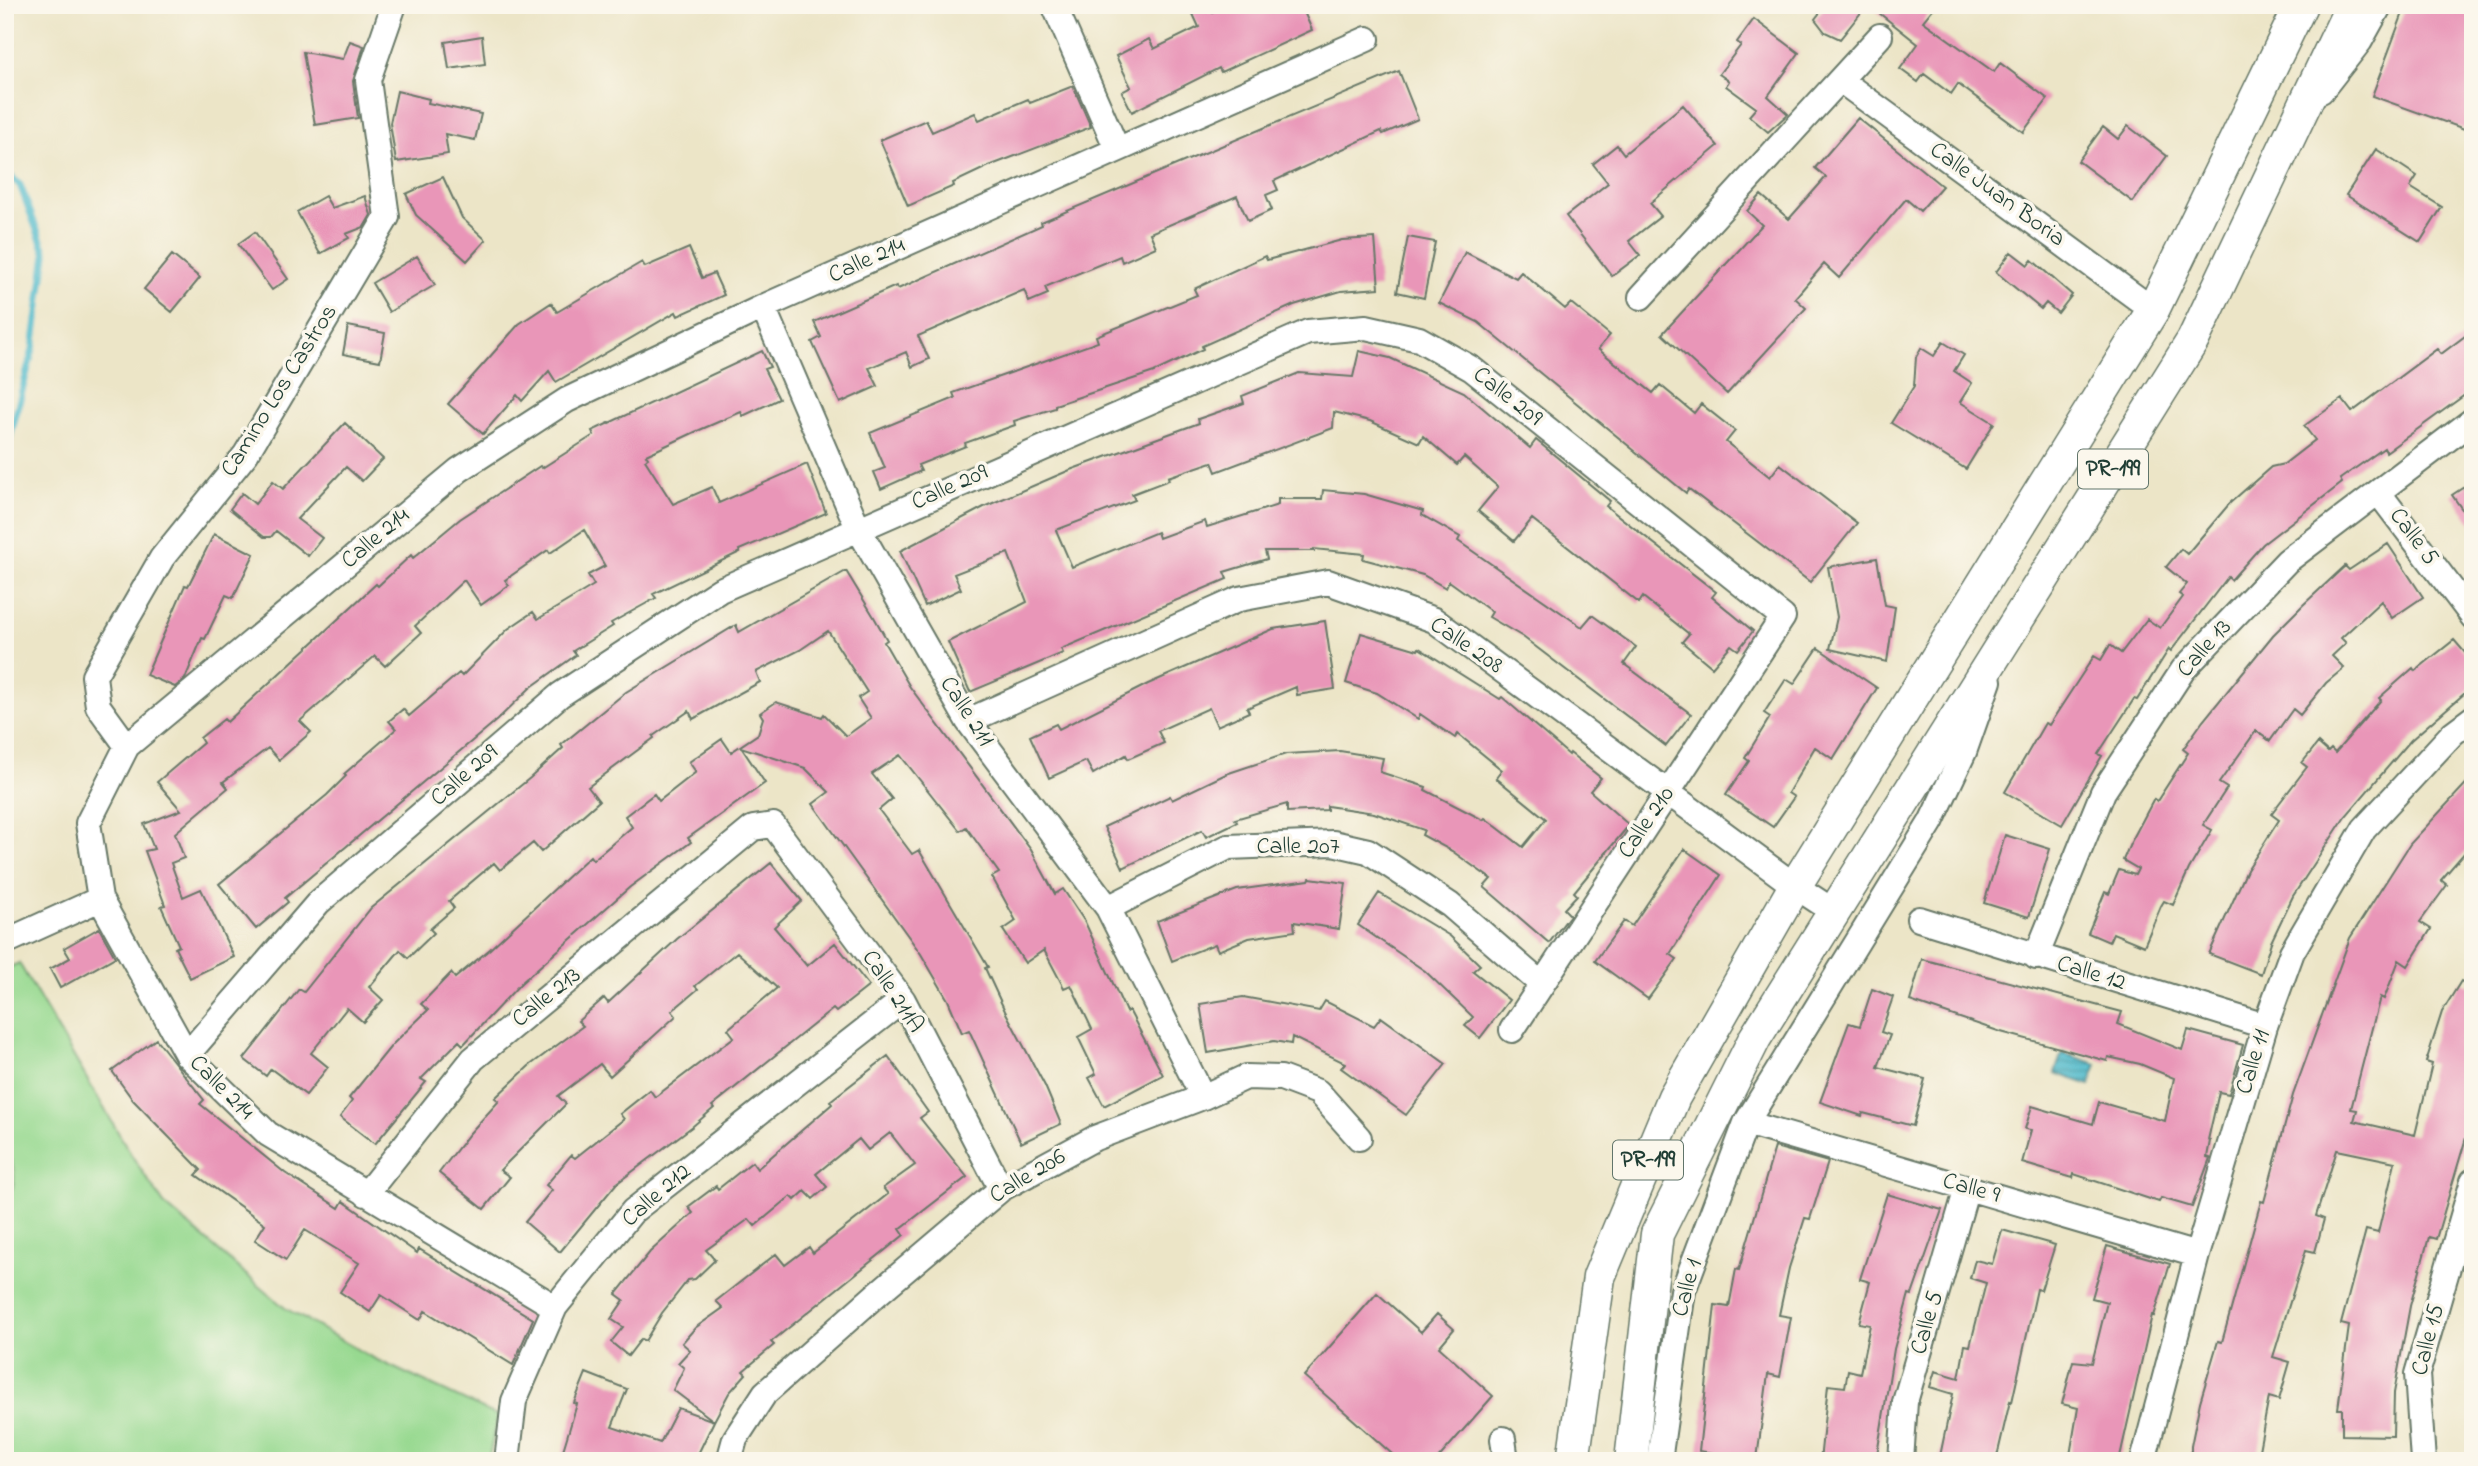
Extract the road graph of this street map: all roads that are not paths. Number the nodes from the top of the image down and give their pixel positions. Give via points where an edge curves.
1 (394, 5) edge
2 (1054, 5) edge
3 (2301, 5) edge
4 (2352, 5) edge
5 (2380, 5) edge
6 (1880, 36) dead end
7 (1367, 39) dead end
8 (1840, 80) junction
9 (2301, 116) junction
10 (1117, 149) junction
11 (1641, 297) dead end
12 (763, 307) junction
13 (2153, 310) junction
14 (2473, 421) edge
15 (2378, 492) junction
16 (858, 528) junction
17 (1783, 617) joint
18 (2473, 617) edge
19 (1999, 653) junction
20 (2473, 718) edge
21 (968, 721) junction
22 (127, 746) junction
23 (1667, 792) junction
24 (753, 828) joint
25 (1795, 886) junction
26 (100, 900) junction
27 (1108, 908) junction
28 (1836, 912) junction
29 (1919, 919) dead end
30 (5, 942) edge
31 (2036, 957) junction
32 (1540, 983) junction
33 (903, 1000) junction
34 (2265, 1026) junction
35 (1513, 1030) dead end
36 (187, 1055) junction
37 (1203, 1097) junction
38 (1746, 1123) junction
39 (1359, 1138) dead end
40 (2473, 1181) edge
41 (1967, 1188) junction
42 (1001, 1189) junction
43 (366, 1194) junction
44 (2197, 1255) junction
45 (555, 1307) junction
46 (507, 1461) edge
47 (729, 1461) edge
48 (1573, 1461) edge
49 (1631, 1461) edge
50 (1659, 1461) edge
51 (1901, 1461) edge
52 (2143, 1461) edge
53 (2423, 1461) edge

1 - 22 street, Camino Los Castros via 368,80 387,217 246,454 162,558 94,676 98,706
2 - 10 street
3 - 13 main road, PR-199
4 - 9 main road, PR-199
5 - 9 street via 2360,41
6 - 8 street
7 - 10 street, Calle 214
8 - 11 street
8 - 13 street, Calle Juan Boria
9 - 19 main road, PR-199 via 2193,340
10 - 12 street, Calle 214
12 - 16 street, Calle 211
12 - 22 street, Calle 214 via 567,400 459,470
13 - 25 main road, PR-199
14 - 15 street, Calle 13
15 - 18 street, Calle 5
15 - 31 street, Calle 13 via 2287,561 2183,670 2103,792
16 - 17 street, Calle 209 via 1308,332 1366,327 1419,339 1472,369
16 - 21 street, Calle 211
16 - 36 street, Calle 209 via 720,590 560,695 318,903
17 - 23 street, Calle 210
19 - 28 main road, PR-199
19 - 38 street, Calle 1 via 1964,752 1931,822
20 - 34 street, Calle 11 via 2453,733 2364,830 2292,952
21 - 23 street, Calle 208 via 1239,599 1328,582 1434,620
21 - 27 street, Calle 211
22 - 26 street, Calle 214 via 88,822
23 - 25 street, Calle 208
23 - 32 street, Calle 210
24 - 33 street, Calle 211A via 773,825
24 - 43 street, Calle 213 via 473,1059
25 - 28 street, Calle 208
25 - 48 main road, PR-199 via 1674,1097 1599,1278
26 - 30 street
26 - 36 street, Calle 214
27 - 32 street, Calle 207 via 1228,847 1333,843 1368,852 1451,905
27 - 37 street, Calle 211
28 - 49 main road, PR-199 via 1755,1038 1657,1234
29 - 31 street, Calle 12
31 - 34 street, Calle 12
32 - 35 street, Calle 210
33 - 42 street, Calle 211A
33 - 45 street, Calle 212 via 633,1211
34 - 44 street, Calle 11
36 - 43 street, Calle 214 via 268,1134
37 - 39 street, Calle 206 via 1246,1077 1281,1078 1318,1092
37 - 42 street, Calle 206 via 1095,1138
38 - 41 street, Calle 9
38 - 50 street, Calle 1 via 1683,1291
40 - 53 street, Calle 15 via 2417,1374
41 - 44 street, Calle 9
41 - 51 street, Calle 5 via 1906,1402
42 - 47 street, Calle 206 via 765,1393 735,1439
43 - 45 street, Calle 214
44 - 52 street, Calle 11
45 - 46 street, Calle 212 via 514,1401

